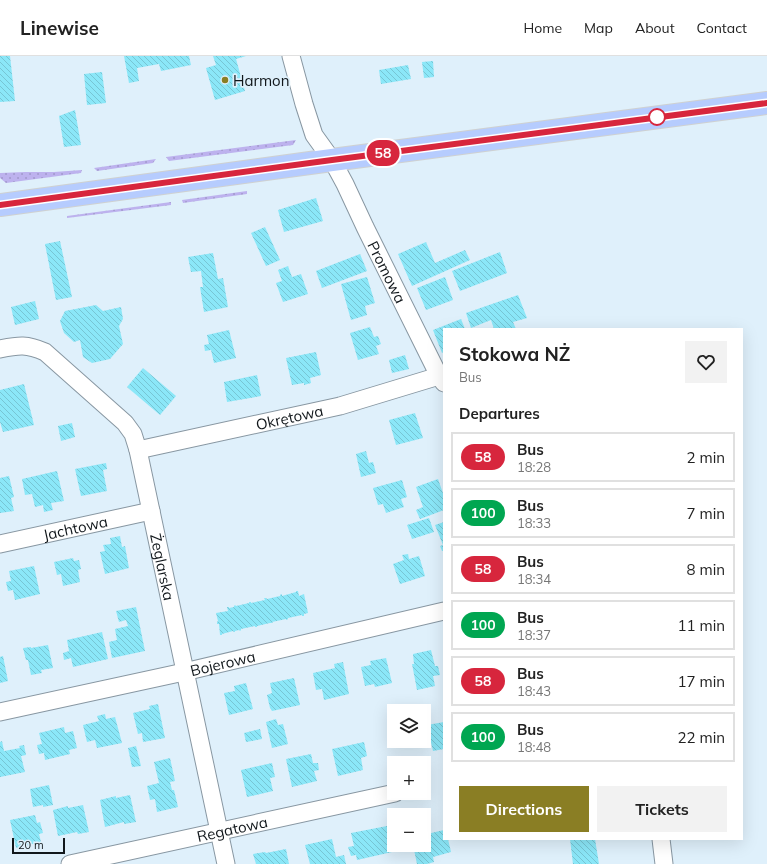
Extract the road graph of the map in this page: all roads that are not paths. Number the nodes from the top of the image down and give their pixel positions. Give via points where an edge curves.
1 (291, 56) edge
2 (767, 103) edge
3 (332, 160) junction
4 (0, 205) edge
5 (0, 349) edge
6 (442, 380) edge
7 (138, 450) junction
8 (151, 511) junction
9 (0, 544) edge
10 (443, 611) edge
11 (184, 672) junction
12 (0, 712) edge
13 (387, 795) edge
14 (218, 832) junction
15 (661, 840) edge
16 (70, 864) edge
17 (226, 864) edge
18 (664, 864) edge

1 - 3 street, Promowa via 314,135
2 - 3 main road
3 - 4 main road
3 - 6 street, Promowa
5 - 7 street, Żeglarska via 24,345 45,352 125,423 133,434
6 - 7 street, Okrętowa via 340,406
7 - 8 street, Żeglarska
8 - 9 street, Jachtowa
8 - 11 street, Żeglarska
10 - 11 street, Bojerowa
11 - 12 street, Bojerowa
11 - 14 street, Żeglarska
13 - 14 street, Regatowa
14 - 16 street, Regatowa
14 - 17 street, Żeglarska
15 - 18 street

